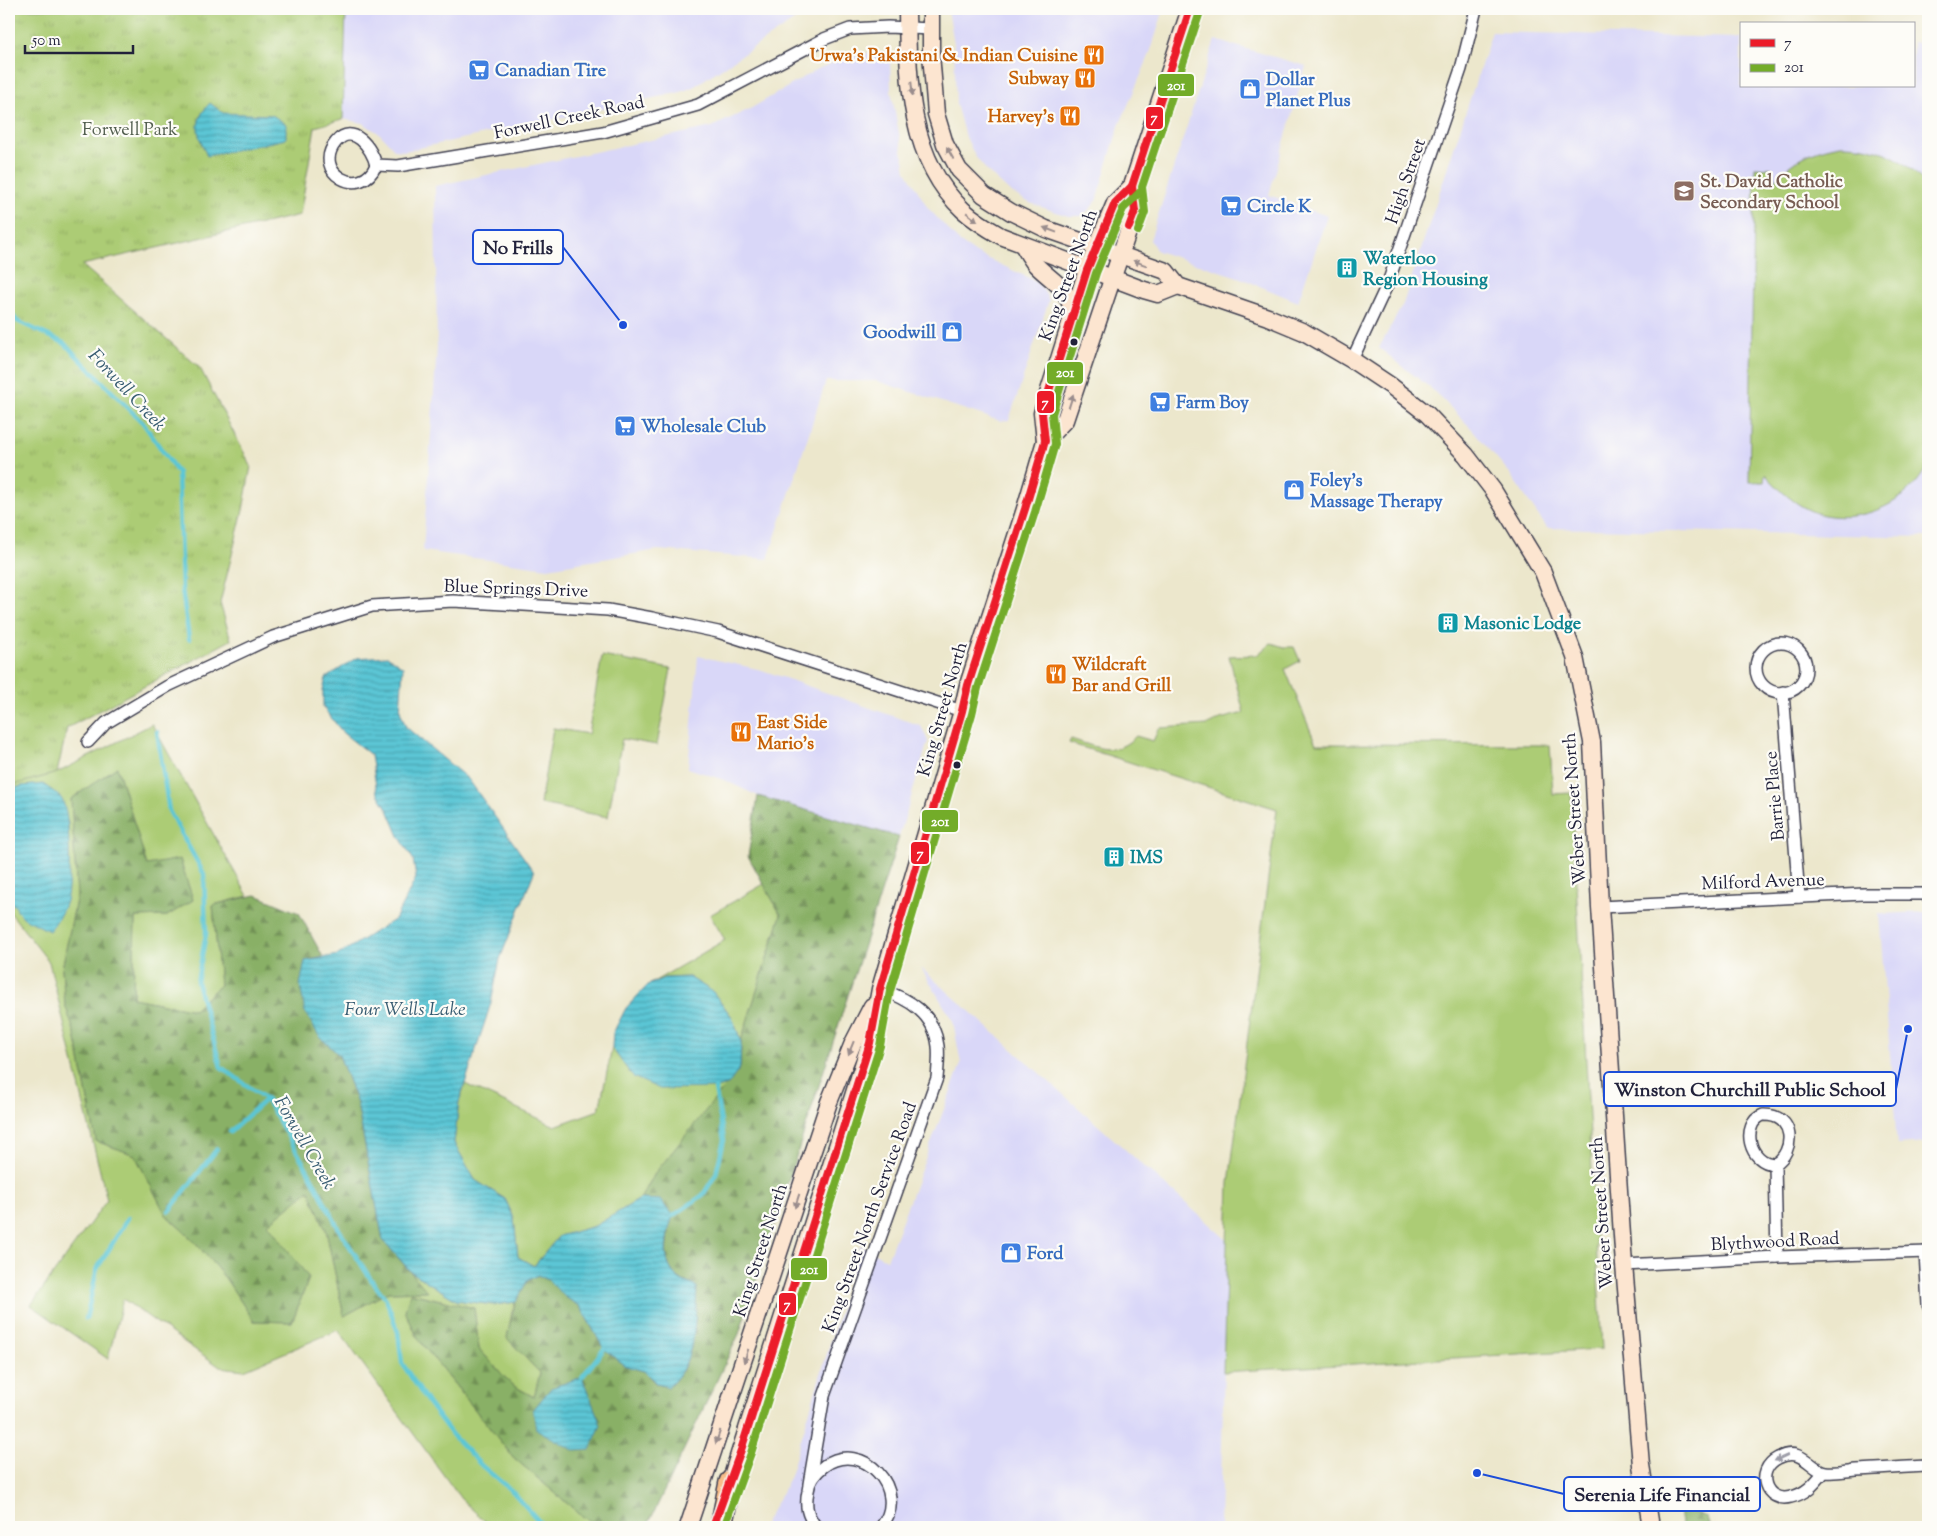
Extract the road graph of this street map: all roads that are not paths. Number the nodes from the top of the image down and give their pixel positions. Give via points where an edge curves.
1 (908, 9) edge
2 (931, 9) edge
3 (1190, 9) edge
4 (1476, 9) edge
5 (908, 28) junction
6 (931, 29) junction
7 (376, 165) junction
8 (1132, 186) junction
9 (1022, 244) junction
10 (1096, 247) junction
11 (1119, 255) junction
12 (1087, 270) junction
13 (1111, 278) junction
14 (1178, 286) junction
15 (1073, 315) junction
16 (1352, 360) junction
17 (1045, 441) junction
18 (1783, 692) junction
19 (962, 711) junction
20 (88, 742) dead end
21 (1928, 894) edge
22 (1799, 897) junction
23 (1600, 907) junction
24 (880, 989) junction
25 (1775, 1164) junction
26 (1927, 1252) edge
27 (1777, 1257) junction
28 (1624, 1265) junction
29 (1928, 1305) edge
30 (1928, 1466) edge
31 (1824, 1472) junction
32 (730, 1482) junction
33 (809, 1484) junction
34 (688, 1527) edge
35 (713, 1527) edge
36 (722, 1527) edge
37 (816, 1527) edge
38 (881, 1527) edge
39 (1652, 1527) edge

1 - 5 main road
2 - 6 main road, Weber Street North
3 - 8 main road, King Street North
4 - 16 street, High Street via 1462,69 1388,283
5 - 6 street, Forwell Creek Road
5 - 7 street, Forwell Creek Road via 850,29 824,39 698,105 603,132 398,166
5 -> 9 main road via 917,131 934,173 963,210 1001,236
10 -> 6 main road, Weber Street North via 1011,212 984,194 959,170 945,144 936,114
7 - 7 street via 366,177 346,182 331,168 332,147 344,136 364,140
8 - 10 main road, King Street North via 1115,203
8 - 11 main road, King Street North via 1135,211
9 - 12 main road
9 - 15 main road via 1038,267 1066,293
10 - 11 main road, Weber Street North
10 - 12 main road, King Street North
11 - 13 main road, King Street North
14 -> 11 main road, Weber Street North via 1166,271
12 - 13 main road
12 - 15 main road, King Street North
13 - 14 main road via 1158,294
17 -> 13 main road, King Street North via 1065,420
14 - 16 main road, Weber Street North via 1304,332
15 - 17 main road, King Street North via 1042,413
16 - 23 main road, Weber Street North via 1426,414 1466,454 1514,521 1543,572 1575,658 1592,742
17 - 19 main road, King Street North
18 - 18 street via 1803,681 1806,664 1794,646 1778,643 1761,653 1756,671 1768,689
18 - 22 street, Barrie Place
19 - 20 street, Blue Springs Drive via 718,632 608,610 453,601 372,606 273,637 168,686 106,723
19 - 24 main road, King Street North
21 - 22 street, Milford Avenue
22 - 23 street, Milford Avenue
23 - 28 main road, Weber Street North
24 - 32 main road, King Street North via 870,1043
24 - 33 street, King Street North Service Road via 914,1004 930,1023 938,1046 937,1078 824,1396
24 -> 34 main road, King Street North via 852,1043 830,1102
25 - 25 street via 1785,1153 1789,1130 1781,1118 1763,1115 1754,1123 1751,1145 1755,1156 1762,1162
25 - 27 street
26 - 27 street, Blythwood Road
26 - 29 street
27 - 28 street, Blythwood Road
28 - 39 main road, Weber Street North via 1641,1466
30 - 31 street
31 -> 31 street via 1803,1457 1790,1455 1777,1458 1767,1468 1764,1478 1770,1493 1786,1499 1808,1490
32 - 35 main road, King Street North
32 - 36 highway
33 - 37 street, King Street North Service Road via 806,1504 809,1519
33 - 38 street via 817,1472 840,1459 855,1459 869,1464 888,1486 889,1512

